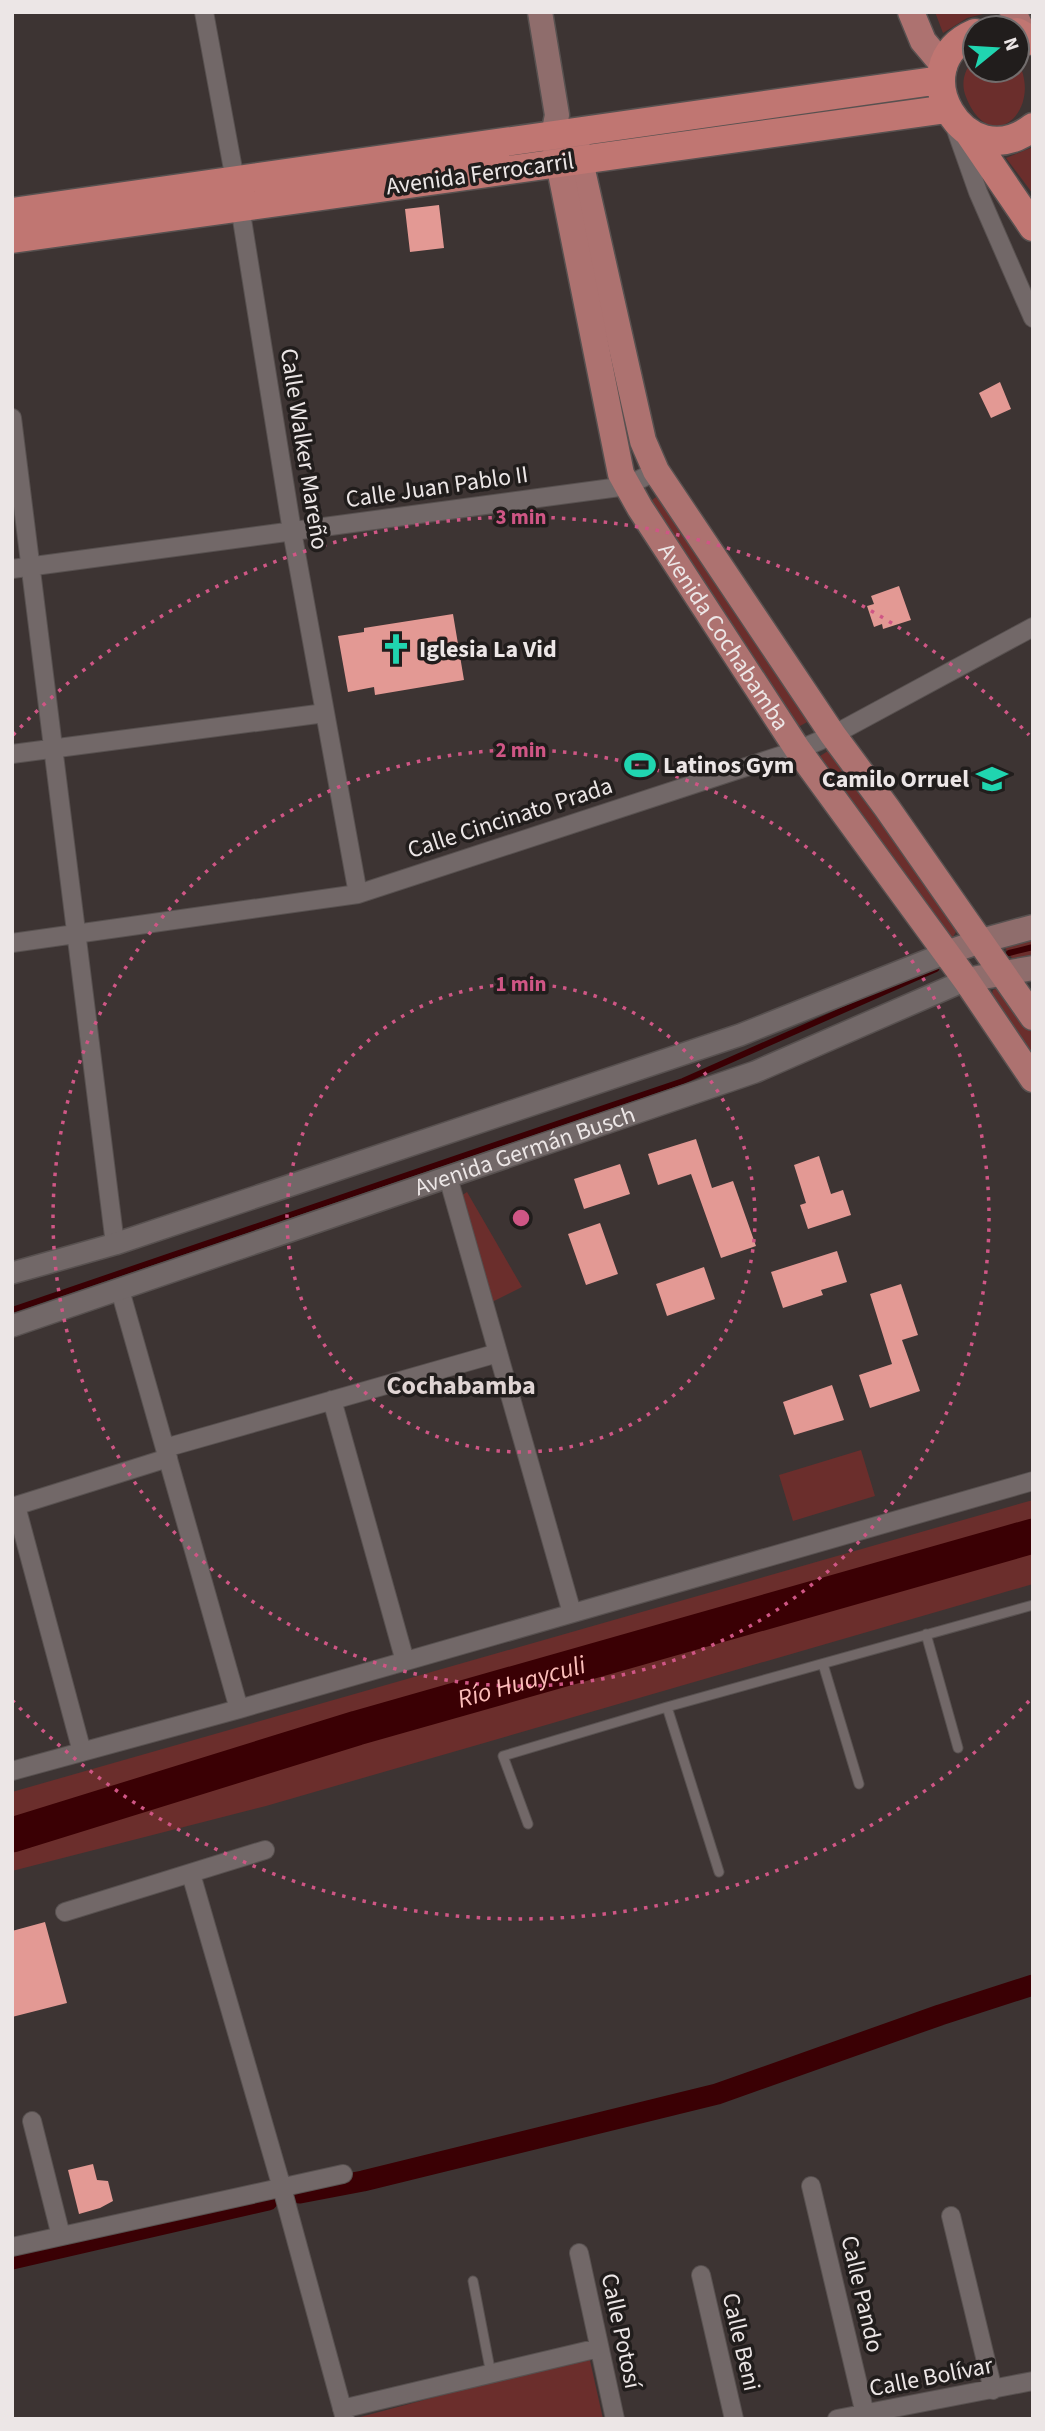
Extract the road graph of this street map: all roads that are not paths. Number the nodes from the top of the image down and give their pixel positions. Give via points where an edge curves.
1 (204, 12) edge
2 (540, 12) edge
3 (911, 12) edge
4 (961, 43) edge
5 (942, 73) junction
6 (956, 120) junction
7 (1033, 127) edge
8 (561, 128) junction
9 (569, 162) junction
10 (237, 194) junction
11 (12, 212) edge
12 (1033, 227) edge
13 (12, 239) edge
14 (1033, 318) edge
15 (12, 418) edge
16 (656, 471) junction
17 (627, 486) junction
18 (292, 531) junction
19 (31, 567) junction
20 (12, 569) edge
21 (1033, 627) edge
22 (325, 713) junction
23 (833, 735) junction
24 (54, 748) junction
25 (798, 750) junction
26 (12, 754) edge
27 (358, 894) junction
28 (1033, 927) edge
29 (78, 934) junction
30 (981, 941) junction
31 (12, 943) edge
32 (946, 953) junction
33 (1033, 968) edge
34 (1004, 974) junction
35 (966, 980) junction
36 (1033, 1017) edge
37 (1033, 1079) edge
38 (448, 1177) junction
39 (115, 1244) junction
40 (12, 1273) edge
41 (120, 1290) junction
42 (12, 1326) edge
43 (498, 1353) junction
44 (332, 1400) junction
45 (166, 1453) junction
46 (1033, 1481) edge
47 (14, 1507) edge
48 (1033, 1605) edge
49 (572, 1613) junction
50 (926, 1634) junction
51 (405, 1661) junction
52 (823, 1664) junction
53 (667, 1707) junction
54 (239, 1709) junction
55 (958, 1748) dead end
56 (82, 1752) junction
57 (12, 1771) edge
58 (859, 1784) dead end
59 (528, 1824) dead end
60 (265, 1850) dead end
61 (719, 1872) dead end
62 (191, 1874) junction
63 (65, 1912) dead end
64 (32, 2120) dead end
65 (343, 2174) dead end
66 (811, 2186) dead end
67 (282, 2188) junction
68 (951, 2216) dead end
69 (61, 2236) junction
70 (12, 2247) edge
71 (579, 2253) dead end
72 (701, 2275) dead end
73 (472, 2281) dead end
74 (600, 2348) junction
75 (491, 2374) junction
76 (1033, 2381) edge
77 (993, 2390) junction
78 (343, 2414) edge
79 (865, 2414) junction
80 (615, 2419) edge
81 (734, 2419) edge
82 (837, 2419) edge

1 - 10 street, Calle Walker Mareño
2 - 8 main road
3 - 5 main road
4 - 5 highway
5 - 6 highway via 942,94
5 - 8 highway, Avenida Ferrocarril
6 - 7 highway, Avenida Ferrocarril via 986,139 1003,140
6 - 9 highway, Avenida Ferrocarril
6 - 12 highway
6 - 14 street via 978,192
8 - 9 main road, Avenida Cochabamba
8 - 10 highway, Avenida Ferrocarril
9 - 10 highway, Avenida Ferrocarril
9 - 16 main road, Avenida Cochabamba via 643,440
9 - 17 main road, Avenida Cochabamba via 617,458
10 - 11 highway, Avenida Ferrocarril
10 - 13 highway, Avenida Ferrocarril
10 - 18 street, Calle Walker Mareño
15 - 19 street
16 - 17 street, Calle Juan Pablo II
16 - 23 main road, Avenida Cochabamba
17 - 18 street, Calle Juan Pablo II
17 - 25 main road, Avenida Cochabamba
18 - 19 street, Calle Juan Pablo II
18 - 22 street, Calle Walker Mareño
19 - 20 street, Calle Juan Pablo II
19 - 24 street
21 - 23 street, Calle Cincinato Prada
22 - 24 street
22 - 27 street, Calle Walker Mareño
23 - 25 street, Calle Cincinato Prada
23 - 30 main road, Avenida Cochabamba
24 - 26 street
24 - 29 street
25 - 27 street, Calle Cincinato Prada
25 - 32 main road, Avenida Cochabamba
27 - 29 street, Calle Cincinato Prada
28 - 30 main road, Avenida Germán Busch
29 - 31 street, Calle Cincinato Prada
29 - 39 street
30 - 32 main road, Avenida Germán Busch
30 - 34 main road, Avenida Cochabamba
32 - 35 main road, Avenida Cochabamba
32 - 39 street, Avenida Germán Busch via 751,1031
33 - 34 main road, Avenida Germán Busch
34 - 35 main road, Avenida Germán Busch
34 - 36 main road, Avenida Cochabamba
35 - 37 main road, Avenida Cochabamba
35 - 38 street, Avenida Germán Busch via 755,1072
38 - 41 street, Avenida Germán Busch
38 - 43 street
39 - 40 street, Avenida Germán Busch
41 - 42 street, Avenida Germán Busch
41 - 45 street
43 - 44 street
43 - 49 street
44 - 45 street
44 - 51 street
45 - 47 street
45 - 54 street
46 - 49 street
47 - 56 street
48 - 50 lane
49 - 51 street
50 - 52 lane
50 - 55 lane
51 - 54 street
52 - 53 lane
52 - 58 lane
53 - 59 lane via 503,1756
53 - 61 lane
54 - 56 street
56 - 57 street
60 - 62 street
62 - 63 street
62 - 67 street
64 - 69 street
65 - 67 street
66 - 79 street, Calle Pando
67 - 69 street
67 - 78 street
68 - 77 street
69 - 70 street
71 - 74 street, Calle Potosí
72 - 81 street, Calle Beni
73 - 75 lane
74 - 75 street
74 - 80 street, Calle Potosí
75 - 78 street
76 - 77 street, Calle Bolívar
77 - 79 street, Calle Bolívar
79 - 82 street, Calle Bolívar

